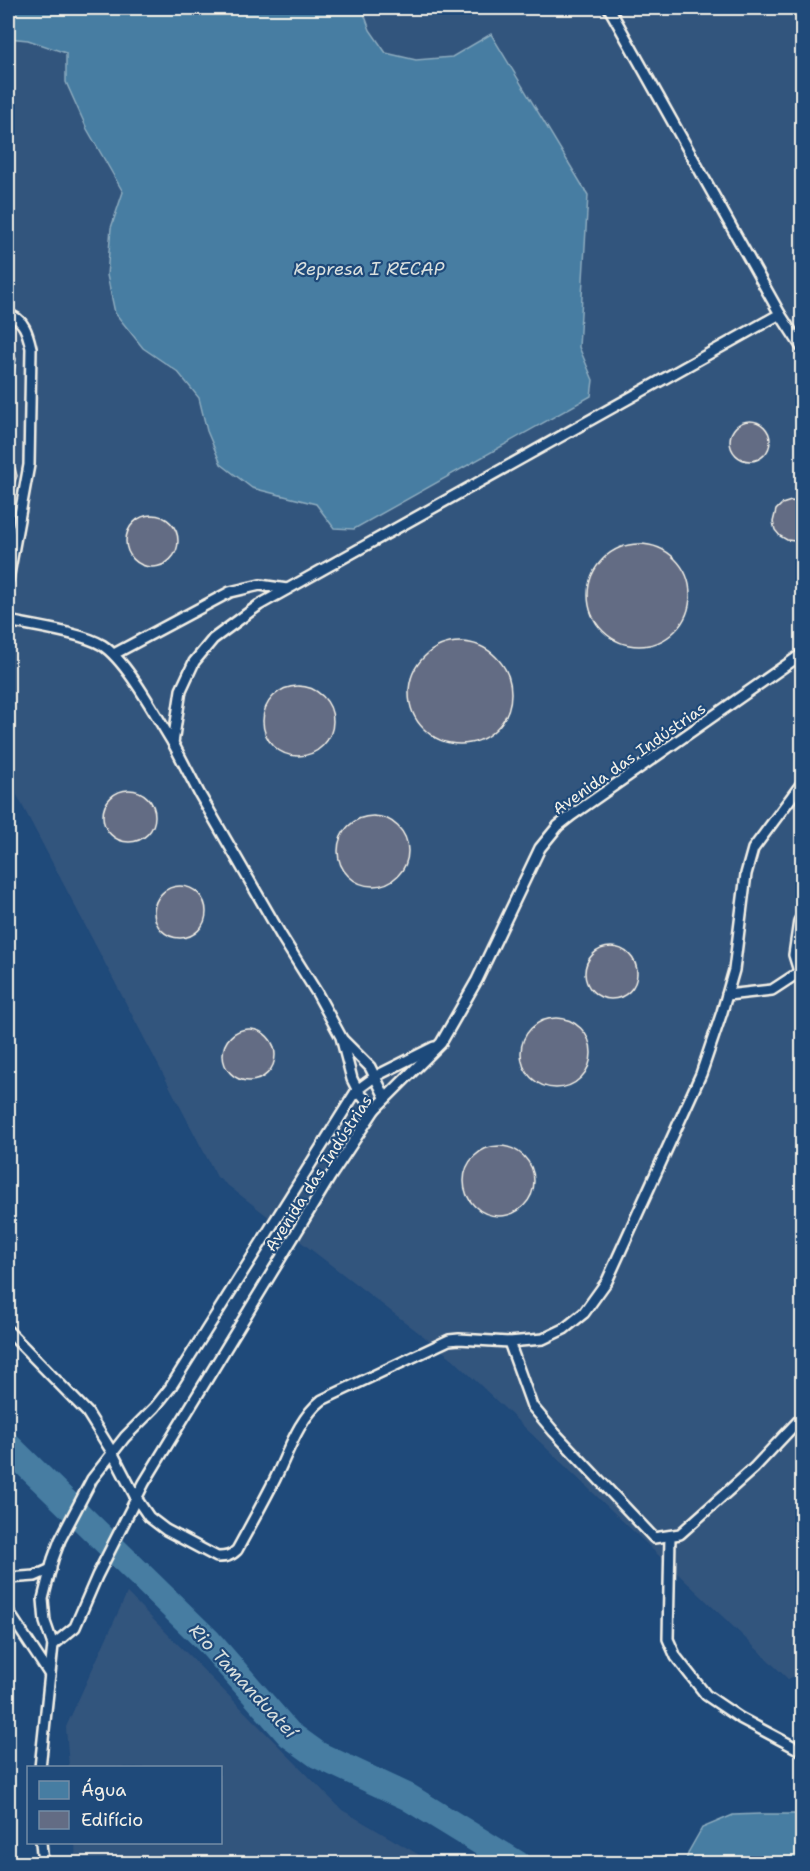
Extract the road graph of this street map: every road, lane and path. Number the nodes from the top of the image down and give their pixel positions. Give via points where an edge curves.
1 (609, 8) edge
2 (780, 314) junction
3 (8, 315) edge
4 (802, 348) edge
5 (8, 580) edge
6 (287, 589) junction
7 (8, 621) edge
8 (114, 654) junction
9 (802, 654) edge
10 (173, 743) junction
11 (802, 783) edge
12 (802, 916) edge
13 (800, 977) edge
14 (727, 995) junction
15 (341, 1037) junction
16 (441, 1043) junction
17 (376, 1076) junction
18 (357, 1090) junction
19 (385, 1097) junction
20 (375, 1109) junction
21 (8, 1331) edge
22 (509, 1342) junction
23 (802, 1417) edge
24 (112, 1452) junction
25 (136, 1498) junction
26 (670, 1536) junction
27 (51, 1569) junction
28 (8, 1578) edge
29 (8, 1611) edge
30 (53, 1645) junction
31 (50, 1675) junction
32 (802, 1751) edge
33 (40, 1766) edge
34 (41, 1844) edge
35 (43, 1863) edge

1 - 2 lane
2 - 4 lane
2 - 6 lane
3 - 5 lane via 22,324 31,348 29,465
6 - 8 lane via 260,585 230,592
6 - 10 lane via 213,639 194,662 181,690
7 - 8 lane via 87,638
8 - 10 lane
9 - 16 lane, Avenida das Indústrias via 572,815 549,836
10 - 15 lane
11 - 14 lane via 749,859
12 - 13 lane via 794,956
13 - 14 lane via 772,990
14 - 22 lane via 701,1074 607,1281 584,1313 564,1329 543,1339
15 - 17 lane
15 - 18 lane
16 - 17 lane
16 - 19 lane, Avenida das Indústrias
17 - 18 lane
17 - 19 lane
18 - 20 lane
18 - 24 lane, Avenida das Indústrias via 170,1388
19 - 20 lane, Avenida das Indústrias
20 - 25 lane, Avenida das Indústrias
21 - 24 lane via 87,1412
22 - 25 lane via 449,1340 322,1400 305,1419 231,1556 217,1557 166,1530
22 - 26 lane via 532,1406 654,1538
23 - 26 lane via 754,1468 680,1534
24 - 25 lane
24 - 27 lane, Avenida das Indústrias via 92,1479 60,1540
25 - 30 lane, Avenida das Indústrias via 75,1627
26 - 32 lane via 668,1639 676,1657 706,1695
27 - 28 lane via 35,1576
27 - 30 lane, Avenida das Indústrias via 43,1599
29 - 31 lane
30 - 31 lane, Avenida das Indústrias
31 - 33 lane, Avenida das Indústrias
34 - 35 lane

